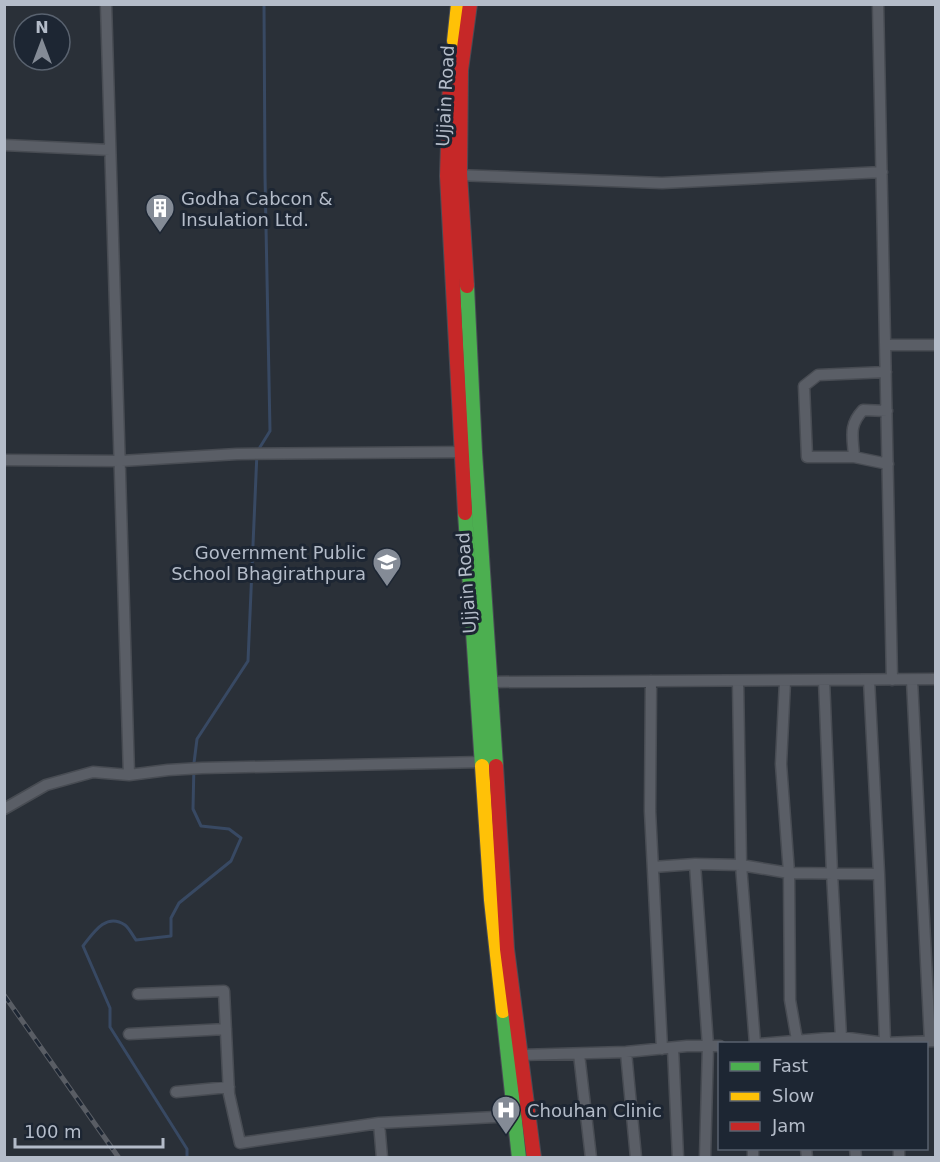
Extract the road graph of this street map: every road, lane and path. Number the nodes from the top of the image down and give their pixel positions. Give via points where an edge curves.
1 (106, 4) edge
2 (458, 4) edge
3 (470, 4) edge
4 (878, 4) edge
5 (4, 145) edge
6 (110, 150) junction
7 (882, 172) junction
8 (454, 175) junction
9 (885, 345) junction
10 (936, 345) edge
11 (886, 372) junction
12 (887, 411) junction
13 (468, 452) junction
14 (854, 457) junction
15 (4, 460) edge
16 (121, 461) junction
17 (888, 464) junction
18 (824, 680) junction
19 (869, 680) junction
20 (892, 680) junction
21 (912, 680) junction
22 (936, 680) edge
23 (651, 681) junction
24 (738, 681) junction
25 (785, 681) junction
26 (491, 682) junction
27 (482, 762) junction
28 (129, 775) junction
29 (4, 809) edge
30 (695, 864) junction
31 (741, 866) junction
32 (653, 867) junction
33 (789, 873) junction
34 (832, 873) junction
35 (879, 874) junction
36 (138, 994) dead end
37 (226, 1029) junction
38 (129, 1034) dead end
39 (841, 1037) junction
40 (853, 1041) edge
41 (933, 1041) edge
42 (757, 1042) edge
43 (802, 1042) edge
44 (869, 1042) edge
45 (885, 1042) edge
46 (916, 1042) edge
47 (708, 1046) junction
48 (718, 1046) edge
49 (667, 1048) junction
50 (626, 1052) junction
51 (579, 1054) junction
52 (520, 1055) junction
53 (229, 1087) junction
54 (176, 1092) dead end
55 (515, 1116) junction
56 (379, 1124) junction
57 (382, 1158) edge
58 (519, 1158) edge
59 (534, 1158) edge
60 (591, 1158) edge
61 (636, 1158) edge
62 (678, 1158) edge
63 (705, 1158) edge

1 - 6 street
2 - 8 main road, Ujjain Road via 450,72
3 - 8 main road, Ujjain Road
4 - 7 street
5 - 6 street
6 - 16 street
7 - 8 street via 662,183
7 - 9 street
8 - 13 main road, Ujjain Road via 464,221
9 - 10 street
9 - 11 street
11 - 12 street
11 - 14 street via 818,375 804,386 807,457
12 - 14 street via 863,410 855,419
12 - 17 street
13 - 16 street via 237,454
13 - 26 main road, Ujjain Road
13 - 27 main road, Ujjain Road
14 - 17 street
15 - 16 street
16 - 28 street
17 - 20 street
18 - 19 street
18 - 25 street
18 - 34 street
19 - 20 street
19 - 35 street
20 - 21 street
21 - 22 street
21 - 41 street
23 - 24 street
23 - 26 street
23 - 32 street
24 - 25 street
24 - 31 street
25 - 33 street via 782,764
26 - 52 main road, Ujjain Road via 507,949
27 - 28 street via 202,768
27 - 55 main road, Ujjain Road via 491,900
28 - 29 street via 93,772 46,786
30 - 31 street
30 - 32 street
30 - 47 street
31 - 33 street
31 - 42 street
32 - 49 street
33 - 34 street
33 - 43 street via 790,1000
34 - 35 street
34 - 39 street
35 - 45 street
36 - 37 street via 224,991
37 - 38 street
37 - 53 street
39 - 40 street
39 - 43 street
40 - 44 street
41 - 46 street
47 - 48 street
47 - 49 street
47 - 63 street
49 - 50 street
49 - 62 street
50 - 51 street
50 - 61 street
51 - 52 street
51 - 60 street
52 - 59 main road, Ujjain Road
53 - 54 street
53 - 56 street via 240,1143
55 - 56 street
55 - 58 main road, Ujjain Road
56 - 57 street

